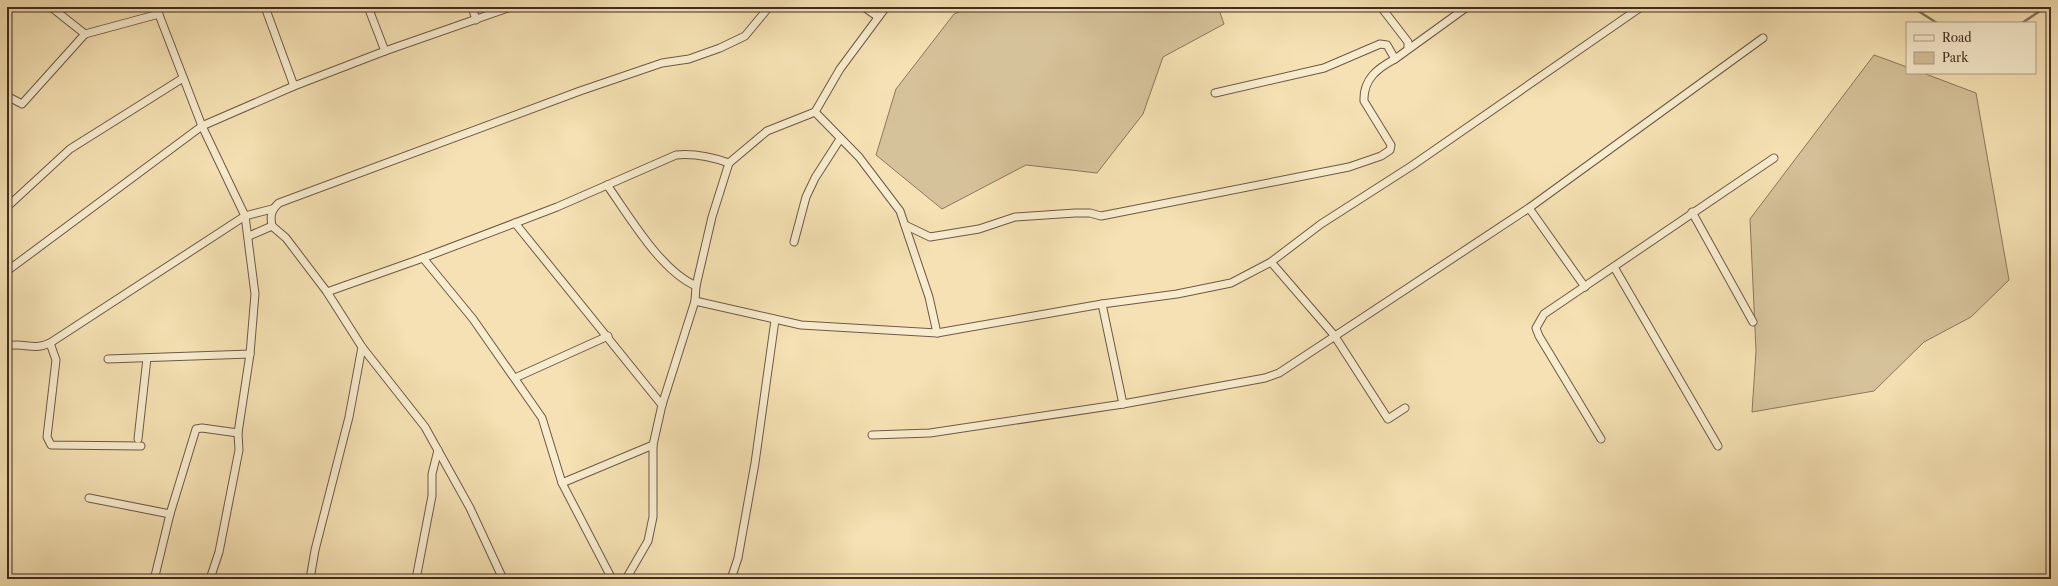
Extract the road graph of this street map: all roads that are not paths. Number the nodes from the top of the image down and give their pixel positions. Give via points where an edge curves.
1 (51, 7) edge
2 (265, 7) edge
3 (368, 7) edge
4 (472, 7) edge
5 (510, 7) edge
6 (769, 7) edge
7 (864, 7) edge
8 (886, 7) edge
9 (1381, 7) edge
10 (1467, 7) edge
11 (1641, 7) edge
12 (158, 11) edge
13 (878, 17) junction
14 (476, 20) junction
15 (85, 34) junction
16 (1763, 38) dead end
17 (1408, 48) junction
18 (385, 51) junction
19 (1395, 59) junction
20 (183, 78) junction
21 (294, 86) junction
22 (1214, 93) dead end
23 (7, 96) edge
24 (815, 112) junction
25 (202, 126) junction
26 (840, 139) junction
27 (1774, 158) dead end
28 (729, 163) junction
29 (607, 185) junction
30 (7, 207) edge
31 (1529, 208) junction
32 (272, 209) junction
33 (1692, 212) junction
34 (245, 216) junction
35 (515, 223) junction
36 (906, 225) junction
37 (272, 226) junction
38 (249, 236) junction
39 (794, 242) dead end
40 (423, 258) junction
41 (1271, 262) junction
42 (1614, 267) junction
43 (7, 271) edge
44 (696, 286) junction
45 (1585, 287) junction
46 (327, 292) junction
47 (695, 301) junction
48 (1102, 304) junction
49 (775, 320) junction
50 (1753, 322) dead end
51 (937, 333) junction
52 (1334, 335) junction
53 (608, 336) junction
54 (50, 343) junction
55 (7, 346) edge
56 (362, 347) junction
57 (250, 354) junction
58 (148, 358) junction
59 (108, 359) dead end
60 (515, 378) junction
61 (1123, 404) junction
62 (662, 405) junction
63 (1405, 408) dead end
64 (238, 433) junction
65 (872, 435) dead end
66 (1601, 439) dead end
67 (653, 445) junction
68 (1718, 446) dead end
69 (438, 450) junction
70 (562, 483) junction
71 (89, 498) dead end
72 (170, 514) junction
73 (155, 576) dead end
74 (210, 579) edge
75 (310, 579) edge
76 (416, 579) edge
77 (503, 579) edge
78 (612, 579) edge
79 (626, 579) edge
80 (731, 579) edge

1 - 15 street
2 - 21 street
3 - 18 street
4 - 14 street
5 - 14 street
6 - 32 street via 745,36 720,48 689,59 662,63 580,91 278,203
7 - 13 street
8 - 13 street
9 - 17 street via 1408,42
10 - 17 street
11 - 41 street via 1321,224
12 - 15 street
12 - 20 street
13 - 24 street via 840,69
14 - 18 street
15 - 23 street via 22,104
16 - 31 street
17 - 19 street
18 - 21 street
19 - 22 street via 1387,45 1380,44 1324,68
19 - 36 street via 1371,76 1364,93 1364,101 1391,145 1390,150 1381,156 1367,161 1349,167 1101,216 1075,213 1015,217 972,230 930,237
20 - 25 street
20 - 30 street via 70,149
21 - 25 street
24 - 26 street
24 - 28 street via 767,131
25 - 34 street
25 - 43 street
26 - 36 street via 882,185 900,211
26 - 39 street via 806,197
27 - 33 street
28 - 29 street via 714,158 676,155
28 - 44 street via 712,217
29 - 35 street
29 - 44 street via 663,262 683,280
31 - 45 street
31 - 52 street
32 - 34 street
32 - 37 street
33 - 42 street
33 - 50 street
34 - 38 street
34 - 54 street
35 - 40 street
35 - 53 street
36 - 51 street
37 - 38 street
37 - 46 street via 286,238
38 - 57 street via 255,294
40 - 46 street
40 - 60 street via 473,319
41 - 48 street via 1231,283 1176,294
41 - 52 street
42 - 45 street
42 - 68 street
44 - 47 street
45 - 66 street via 1544,314 1536,328
46 - 56 street
47 - 49 street
47 - 62 street
48 - 51 street
48 - 61 street
49 - 51 street via 802,325
49 - 80 street via 738,558
52 - 61 street via 1291,366 1265,378
52 - 63 street via 1388,419
53 - 60 street
53 - 62 street
54 - 55 street via 41,348 17,344
54 - 58 street via 56,360 47,437 51,445 139,443
56 - 69 street via 425,427
56 - 75 street via 349,417
57 - 58 street
57 - 64 street
58 - 59 street
60 - 70 street via 542,418
61 - 65 street via 930,433
62 - 67 street
64 - 72 street via 196,429
64 - 74 street via 238,450 218,552
67 - 70 street
67 - 79 street via 653,517 648,541
69 - 76 street
69 - 77 street via 470,508
70 - 78 street
71 - 72 street
72 - 73 street

